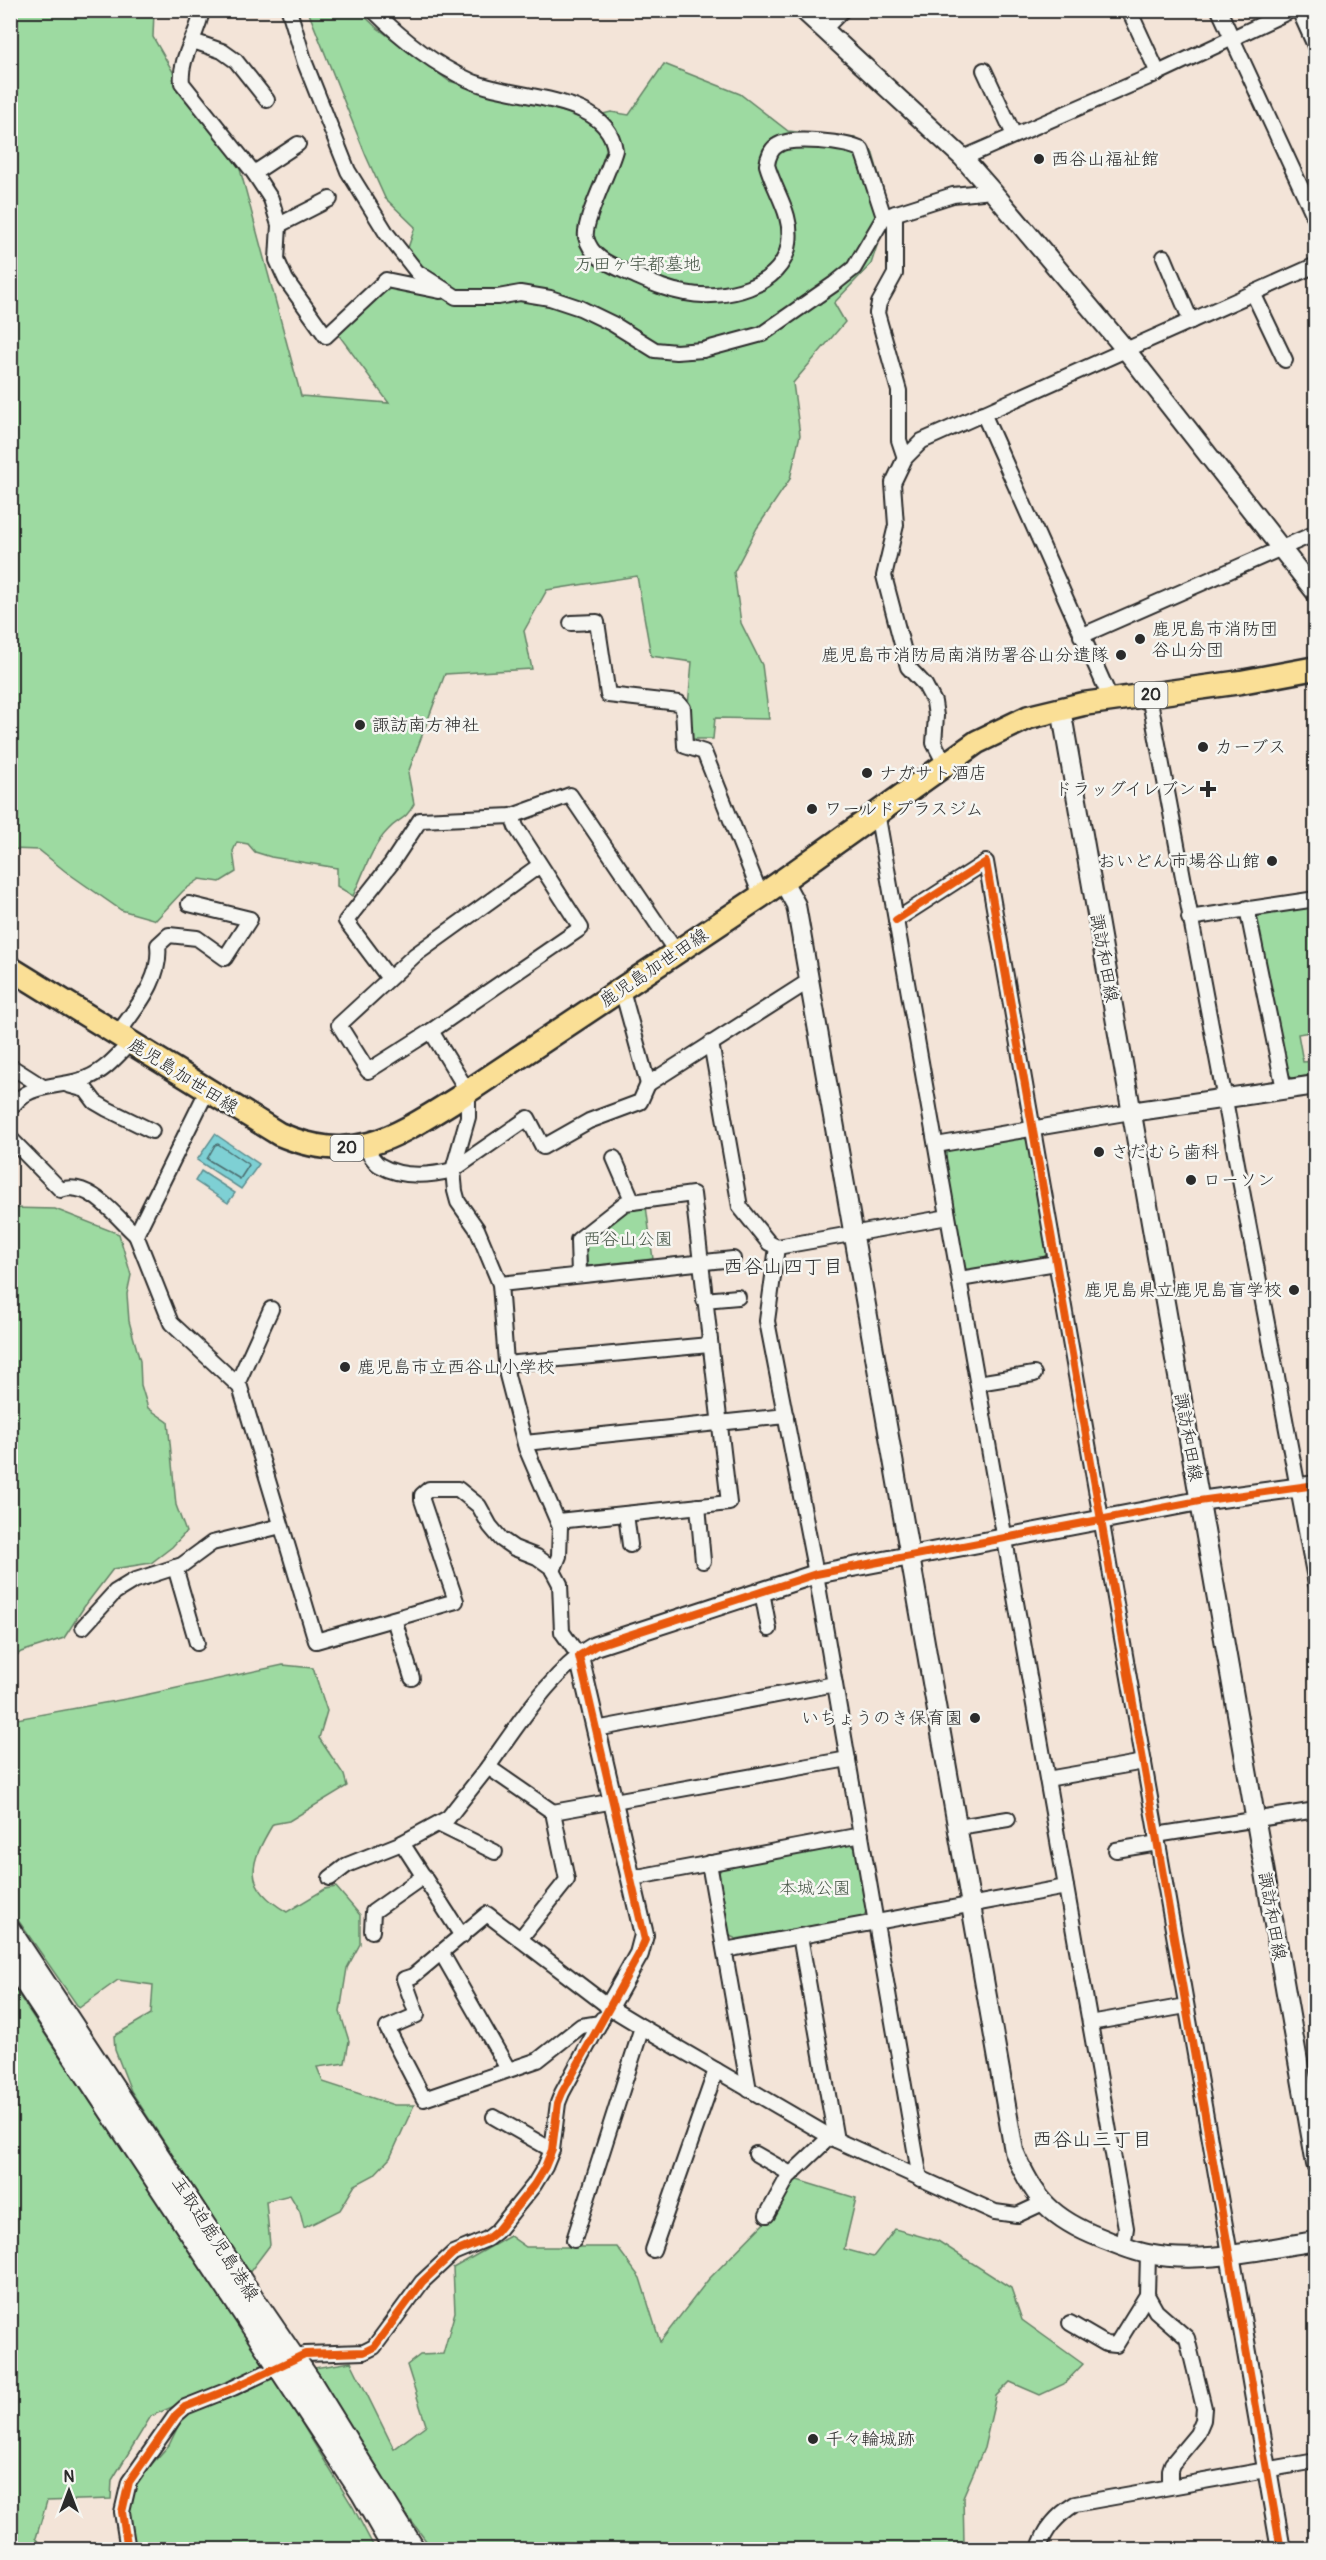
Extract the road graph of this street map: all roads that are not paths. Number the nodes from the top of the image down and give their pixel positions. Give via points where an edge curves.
1 (202, 10) edge
2 (289, 10) edge
3 (373, 10) edge
4 (803, 10) edge
5 (843, 10) edge
6 (1129, 10) edge
7 (1220, 10) edge
8 (1292, 10) edge
9 (1299, 10) edge
10 (824, 29) junction
11 (1232, 38) junction
12 (193, 41) junction
13 (1316, 48) edge
14 (984, 69) dead end
15 (1158, 73) junction
16 (267, 100) dead end
17 (1014, 135) junction
18 (298, 144) dead end
19 (963, 158) junction
20 (254, 172) junction
21 (992, 191) junction
22 (330, 199) dead end
23 (890, 215) junction
24 (1316, 220) edge
25 (279, 225) junction
26 (1164, 257) dead end
27 (1316, 265) edge
28 (450, 293) junction
29 (1253, 293) junction
30 (1191, 321) junction
31 (1126, 350) junction
32 (1285, 360) dead end
33 (983, 413) junction
34 (905, 458) junction
35 (1316, 533) edge
36 (1279, 548) junction
37 (1316, 593) edge
38 (571, 623) dead end
39 (1081, 636) junction
40 (1316, 668) edge
41 (1149, 696) junction
42 (1111, 700) junction
43 (1061, 709) junction
44 (945, 764) junction
45 (878, 812) junction
46 (512, 816) junction
47 (540, 865) junction
48 (783, 881) junction
49 (761, 896) junction
50 (1316, 898) edge
51 (189, 904) dead end
52 (1247, 908) junction
53 (1190, 918) junction
54 (896, 921) junction
55 (677, 953) junction
56 (10, 968) edge
57 (388, 977) junction
58 (809, 981) junction
59 (622, 990) junction
60 (431, 1031) junction
61 (123, 1039) junction
62 (711, 1043) junction
63 (10, 1066) edge
64 (66, 1084) junction
65 (648, 1084) junction
66 (1316, 1085) edge
67 (43, 1087) junction
68 (1284, 1089) junction
69 (207, 1091) junction
70 (468, 1092) junction
71 (1225, 1098) junction
72 (10, 1108) edge
73 (1131, 1112) junction
74 (1033, 1129) junction
75 (152, 1131) dead end
76 (10, 1138) edge
77 (936, 1145) junction
78 (364, 1146) junction
79 (614, 1158) dead end
80 (453, 1170) junction
81 (633, 1202) junction
82 (948, 1217) junction
83 (854, 1234) junction
84 (136, 1235) junction
85 (777, 1247) junction
86 (733, 1259) dead end
87 (700, 1262) junction
88 (1056, 1263) junction
89 (579, 1275) junction
90 (960, 1279) junction
91 (500, 1284) junction
92 (738, 1297) dead end
93 (704, 1300) junction
94 (271, 1309) dead end
95 (710, 1345) junction
96 (506, 1364) junction
97 (1034, 1374) dead end
98 (978, 1383) junction
99 (237, 1384) junction
100 (786, 1416) junction
101 (719, 1423) junction
102 (525, 1443) junction
103 (1307, 1486) edge
104 (1199, 1501) junction
105 (698, 1506) junction
106 (626, 1514) junction
107 (1101, 1520) junction
108 (558, 1521) junction
109 (281, 1526) junction
110 (1005, 1537) junction
111 (630, 1545) dead end
112 (909, 1555) junction
113 (703, 1561) dead end
114 (175, 1567) junction
115 (553, 1571) junction
116 (816, 1574) junction
117 (1316, 1584) edge
118 (762, 1592) junction
119 (394, 1619) junction
120 (83, 1627) dead end
121 (769, 1629) dead end
122 (197, 1643) dead end
123 (579, 1656) junction
124 (412, 1678) dead end
125 (835, 1684) junction
126 (596, 1729) junction
127 (848, 1759) junction
128 (1144, 1762) junction
129 (488, 1767) junction
130 (1047, 1779) junction
131 (613, 1801) junction
132 (1316, 1810) edge
133 (553, 1812) junction
134 (1008, 1819) dead end
135 (1255, 1820) junction
136 (438, 1824) junction
137 (958, 1827) junction
138 (861, 1835) junction
139 (1157, 1839) junction
140 (402, 1843) junction
141 (1116, 1850) dead end
142 (495, 1852) dead end
143 (710, 1863) junction
144 (424, 1876) junction
145 (330, 1878) dead end
146 (632, 1878) junction
147 (1066, 1887) junction
148 (972, 1904) junction
149 (876, 1922) junction
150 (10, 1930) edge
151 (372, 1931) dead end
152 (462, 1935) junction
153 (800, 1936) junction
154 (520, 1939) junction
155 (725, 1950) junction
156 (441, 1953) junction
157 (10, 1960) edge
158 (1186, 2006) junction
159 (604, 2015) junction
160 (1090, 2023) junction
161 (642, 2027) junction
162 (508, 2069) junction
163 (716, 2070) junction
164 (749, 2090) junction
165 (494, 2117) dead end
166 (833, 2138) junction
167 (552, 2150) junction
168 (756, 2154) dead end
169 (1316, 2164) edge
170 (791, 2174) junction
171 (920, 2179) junction
172 (1043, 2203) junction
173 (767, 2215) dead end
174 (574, 2240) dead end
175 (1316, 2241) edge
176 (1123, 2247) junction
177 (653, 2250) dead end
178 (1148, 2254) junction
179 (1230, 2254) junction
180 (239, 2291) junction
181 (1147, 2295) junction
182 (1070, 2323) dead end
183 (304, 2388) junction
184 (1316, 2461) edge
185 (1267, 2470) junction
186 (1170, 2486) junction
187 (128, 2550) edge
188 (394, 2550) edge
189 (415, 2550) edge
190 (1040, 2550) edge
191 (1281, 2550) edge

1 - 12 street
2 - 28 street via 305,63 348,171 387,234 417,272
3 - 23 street via 395,32 469,81 588,111 601,120 613,137 615,150 586,228 590,248 611,264 665,289 715,295 767,279 778,270 787,254 790,227 767,165 773,148 780,143 840,142 862,150
4 - 10 street
5 - 10 street
6 - 15 street
7 - 11 street
8 - 11 street
9 - 13 street
10 - 19 street
11 - 15 street
11 - 24 street
12 - 16 street via 222,51 236,61
12 - 20 street via 182,63 182,83
14 - 17 street
15 - 17 street
17 - 19 street
18 - 20 street
19 - 21 street
20 - 25 street via 271,199
21 - 23 street via 953,195
21 - 31 street
22 - 25 street
23 - 28 street via 854,268 834,284 762,334 703,350 655,350 613,324 550,298 520,292 471,298
23 - 34 street via 895,274 877,313 900,391 900,440
25 - 28 street via 277,260 286,280 326,336 386,280
26 - 30 street
27 - 29 street
29 - 30 street
29 - 32 street
30 - 31 street
31 - 33 street
31 - 36 street
33 - 34 street via 922,441
33 - 39 street
34 - 44 street via 893,483 896,525 884,576 908,667 934,702 934,743
35 - 36 street
36 - 37 street
36 - 39 street
38 - 49 street via 597,622 608,695 679,703 683,708 686,746 704,752
39 - 42 street
40 - 41 main road, 鹿児島加世田線 / 20
41 - 42 main road, 鹿児島加世田線 / 20
41 - 53 street
42 - 43 main road, 鹿児島加世田線 / 20
43 - 44 main road, 鹿児島加世田線 / 20 via 1009,726
43 - 73 street, 諏訪和田線
44 - 45 main road, 鹿児島加世田線 / 20
45 - 48 main road, 鹿児島加世田線 / 20
45 - 54 street
46 - 47 street
46 - 55 street via 570,795
46 - 57 street via 420,820 346,921
47 - 57 street
47 - 60 street via 581,928
48 - 49 main road, 鹿児島加世田線 / 20
48 - 58 street via 796,905
49 - 55 main road, 鹿児島加世田線 / 20
50 - 52 street
51 - 61 street via 250,919 225,958 197,938 169,935 158,945 160,961 155,978
52 - 53 street
52 - 68 street
53 - 71 street
54 - 74 street via 986,862
54 - 77 street
55 - 59 main road, 鹿児島加世田線 / 20
56 - 61 main road, 鹿児島加世田線 / 20
57 - 60 street via 339,1025 368,1071
58 - 62 street
58 - 83 street
59 - 65 street
59 - 70 main road, 鹿児島加世田線 / 20
60 - 70 street
61 - 64 street via 106,1068
61 - 69 main road, 鹿児島加世田線 / 20
62 - 65 street
62 - 85 street via 740,1207 769,1244
63 - 67 street
64 - 67 street
64 - 75 street via 86,1090 107,1109
65 - 80 street via 640,1102 589,1121 543,1148 528,1119
66 - 68 street
67 - 72 street via 25,1094
68 - 71 street
69 - 78 main road, 鹿児島加世田線 / 20 via 295,1141 339,1149
69 - 84 street
70 - 78 main road, 鹿児島加世田線 / 20 via 410,1128
70 - 80 street via 468,1117
71 - 73 street
71 - 103 street
73 - 74 street
73 - 104 street, 諏訪和田線
74 - 77 street
74 - 88 street
76 - 84 street via 61,1190 81,1189 97,1198
77 - 82 street
78 - 80 street via 377,1164 406,1174
79 - 81 street
80 - 91 street via 458,1202 477,1229
81 - 87 street via 693,1194
81 - 89 street via 625,1203 578,1240
82 - 83 street
82 - 90 street
83 - 85 street
83 - 112 street
84 - 99 street via 171,1323
85 - 100 street via 767,1321
86 - 87 street
87 - 89 street
87 - 93 street
88 - 90 street
88 - 107 street
89 - 91 street
90 - 98 street
91 - 96 street
92 - 93 street
93 - 95 street
94 - 99 street
95 - 96 street
95 - 101 street
96 - 102 street
97 - 98 street
98 - 110 street
99 - 109 street
100 - 101 street
100 - 116 street
101 - 102 street
101 - 105 street via 729,1503
102 - 108 street
103 - 104 street
103 - 117 street
104 - 107 street
104 - 135 street, 諏訪和田線
105 - 106 street
105 - 113 street
106 - 108 street
106 - 111 street
107 - 110 street
107 - 128 street
108 - 115 street via 560,1545
109 - 114 street via 212,1543
109 - 119 street via 316,1641
110 - 112 street
110 - 130 street
112 - 116 street
112 - 137 street
114 - 120 street via 133,1581 115,1592
114 - 122 street
115 - 119 street via 537,1557 501,1539 479,1506 458,1489 429,1489 422,1500 456,1601
115 - 123 street via 560,1584 562,1632
116 - 118 street
116 - 125 street
118 - 121 street
118 - 123 street via 595,1646
119 - 124 street
123 - 126 street
123 - 129 street
125 - 126 street
125 - 127 street
126 - 131 street
127 - 131 street
127 - 138 street
128 - 130 street
128 - 139 street
129 - 133 street
129 - 136 street via 448,1818
130 - 147 street
131 - 133 street
131 - 146 street
132 - 135 street
133 - 154 street via 567,1880
134 - 137 street
135 - 139 street
135 - 169 street, 諏訪和田線
136 - 140 street
136 - 142 street
137 - 148 street
138 - 143 street
138 - 149 street
139 - 141 street
139 - 158 street
140 - 144 street
140 - 145 street via 347,1865
143 - 146 street
143 - 155 street
144 - 151 street via 373,1912
144 - 152 street
146 - 159 street via 645,1940
147 - 148 street
147 - 160 street
148 - 149 street
148 - 172 street via 1014,2151 1025,2177
149 - 153 street
149 - 171 street
150 - 180 main road, 玉取迫鹿児島港線
152 - 154 street via 487,1914
152 - 156 street
153 - 155 street
153 - 166 street
154 - 159 street
155 - 164 street
156 - 162 street
156 - 162 street via 404,1979 417,2015 387,2028 424,2099
157 - 180 main road, 玉取迫鹿児島港線
158 - 160 street
158 - 179 street
159 - 161 street
159 - 162 street via 581,2026 538,2060
159 - 167 street via 558,2103
160 - 176 street via 1126,2228
161 - 163 street
161 - 174 street
163 - 164 street
163 - 177 street
164 - 166 street
165 - 167 street
166 - 170 street
166 - 171 street
167 - 187 street via 534,2185 496,2232 442,2262 404,2304 374,2347 364,2352 305,2354 176,2415 129,2482 122,2512
168 - 170 street
170 - 173 street
171 - 172 street via 1008,2215
172 - 176 street via 1084,2232
175 - 179 street
176 - 178 street
178 - 179 street
178 - 181 street
179 - 185 street
180 - 183 main road, 玉取迫鹿児島港線, bridge
181 - 182 street via 1116,2345 1106,2344
181 - 186 street via 1155,2311 1187,2338 1204,2408 1197,2434 1172,2464
183 - 188 main road, 玉取迫鹿児島港線
183 - 189 main road, 玉取迫鹿児島港線
184 - 185 street
185 - 186 street
185 - 191 street
186 - 190 street via 1075,2504 1044,2534

